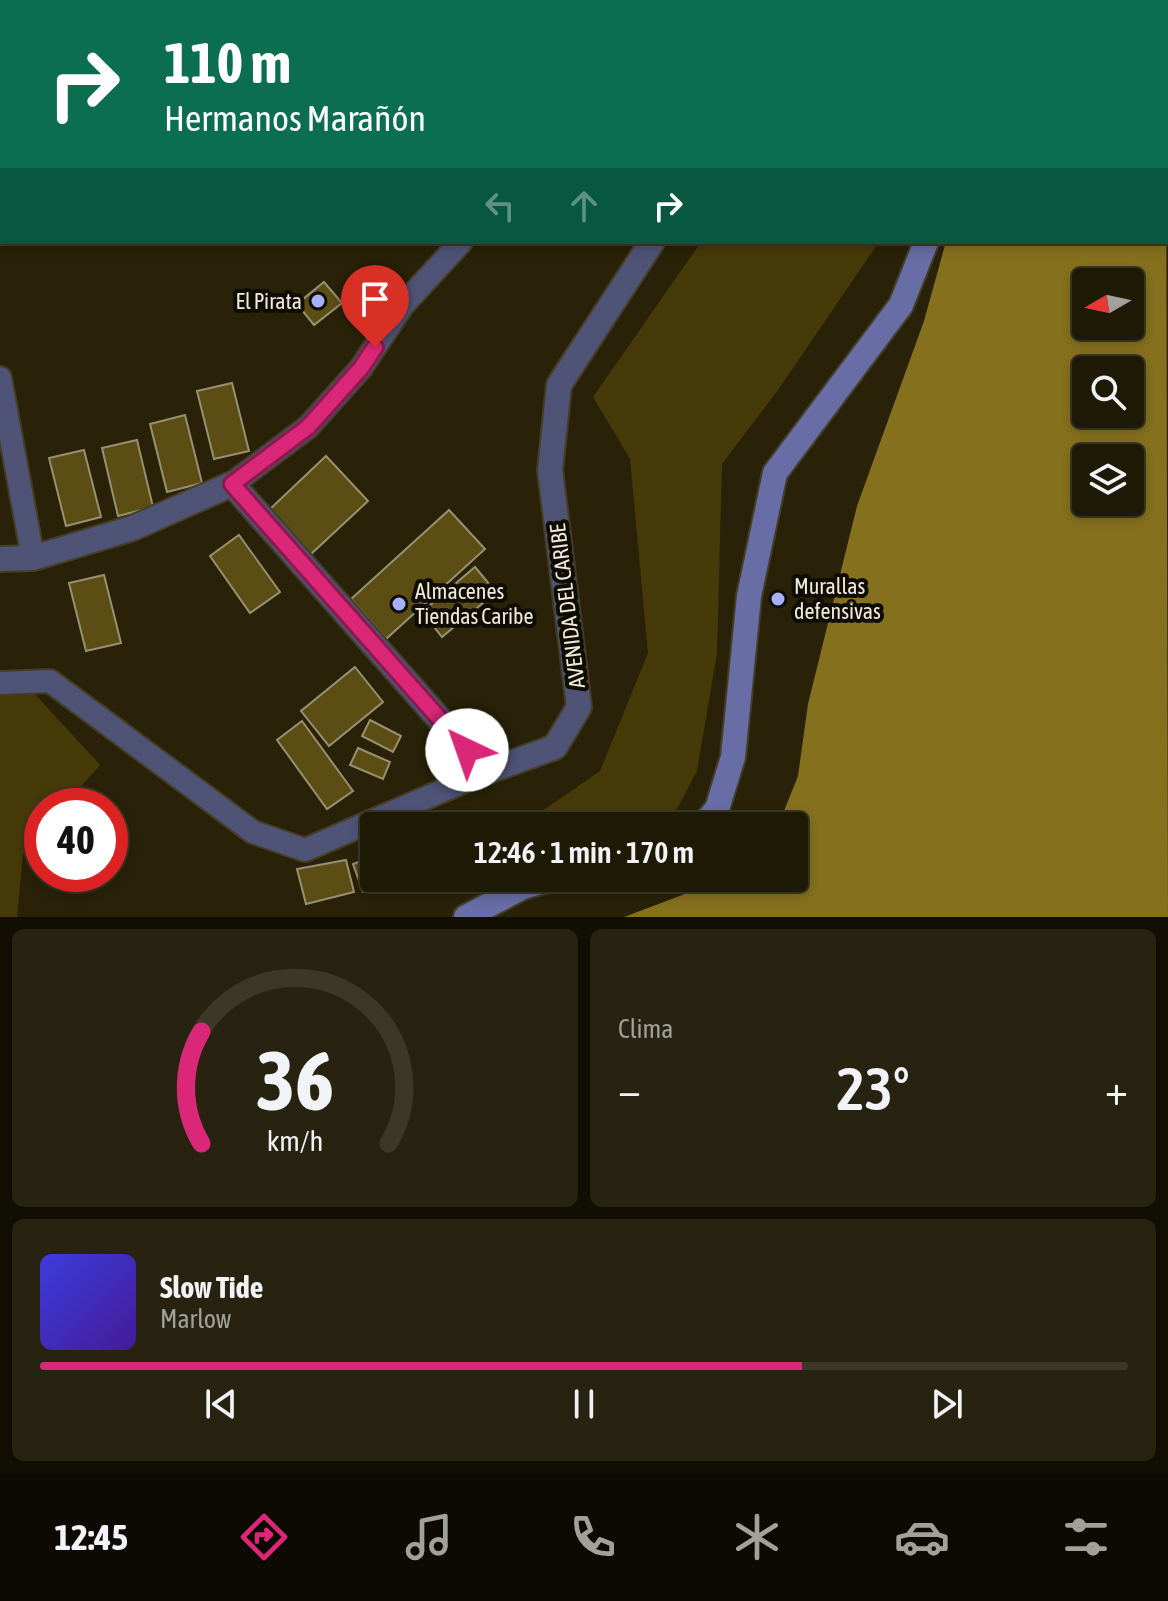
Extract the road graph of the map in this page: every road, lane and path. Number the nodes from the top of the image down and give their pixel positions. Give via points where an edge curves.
1 (459, 244) edge
2 (651, 244) edge
3 (925, 244) edge
4 (0, 378) edge
5 (232, 484) junction
6 (33, 558) junction
7 (0, 559) edge
8 (0, 683) edge
9 (486, 772) junction
10 (714, 812) edge
11 (514, 892) edge
12 (466, 917) edge

1 - 5 street via 403,305 361,368 308,427
2 - 9 street, AVENIDA DEL CARIBE via 559,385 550,470 579,707 555,747
3 - 10 main road via 901,305 775,473 749,596 733,757
4 - 6 street
5 - 6 street via 133,528
5 - 9 street
6 - 7 street
8 - 9 street, AVENIDA DEL CARIBE via 50,681 253,832 305,850
11 - 12 main road

